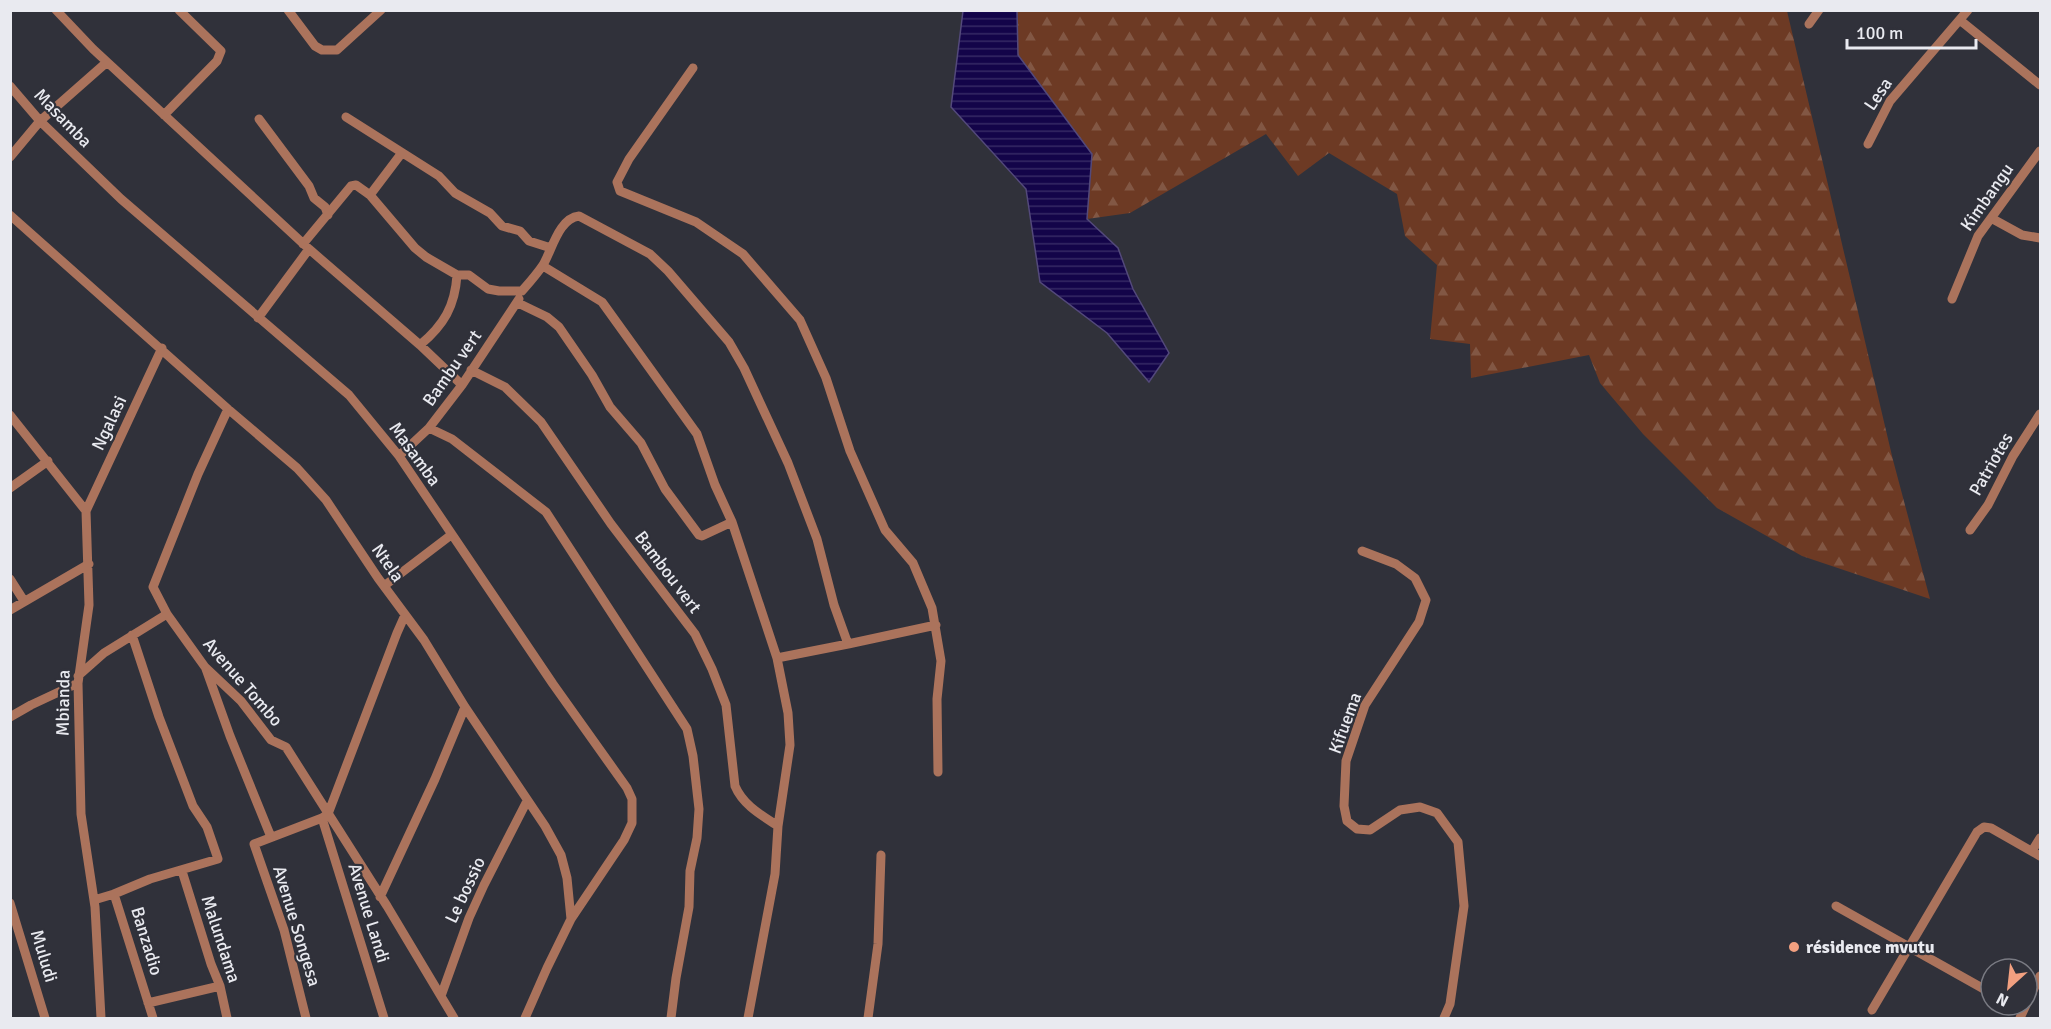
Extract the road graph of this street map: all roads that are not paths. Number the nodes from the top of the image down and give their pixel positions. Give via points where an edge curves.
1 (56, 10) edge
2 (179, 10) edge
3 (288, 10) edge
4 (381, 10) edge
5 (1819, 10) edge
6 (1968, 10) edge
7 (1961, 21) junction
8 (1809, 24) dead end
9 (107, 62) junction
10 (693, 68) dead end
11 (2040, 85) edge
12 (10, 86) edge
13 (164, 115) junction
14 (346, 117) dead end
15 (259, 118) dead end
16 (40, 121) junction
17 (1868, 144) dead end
18 (2040, 151) edge
19 (402, 154) junction
20 (10, 157) edge
21 (370, 195) junction
22 (10, 214) edge
23 (328, 215) junction
24 (1990, 218) junction
25 (2040, 238) edge
26 (306, 247) junction
27 (551, 248) junction
28 (543, 266) junction
29 (457, 275) junction
30 (522, 291) junction
31 (1952, 299) dead end
32 (518, 303) junction
33 (258, 318) junction
34 (420, 345) junction
35 (162, 348) junction
36 (471, 369) junction
37 (462, 385) junction
38 (228, 409) junction
39 (2040, 414) edge
40 (10, 415) edge
41 (429, 428) junction
42 (399, 456) junction
43 (48, 461) junction
44 (10, 488) edge
45 (86, 511) junction
46 (732, 522) junction
47 (1970, 530) dead end
48 (451, 535) junction
49 (1362, 551) dead end
50 (89, 564) junction
51 (10, 579) edge
52 (384, 586) junction
53 (24, 601) junction
54 (10, 610) edge
55 (166, 614) junction
56 (405, 615) junction
57 (936, 625) junction
58 (132, 635) junction
59 (848, 644) junction
60 (777, 658) junction
61 (205, 667) junction
62 (78, 680) junction
63 (465, 707) junction
64 (12, 713) edge
65 (938, 772) dead end
66 (527, 801) junction
67 (325, 816) junction
68 (778, 826) junction
69 (271, 837) junction
70 (2040, 838) edge
71 (2036, 854) edge
72 (881, 855) dead end
73 (182, 871) junction
74 (114, 894) junction
75 (380, 897) junction
76 (94, 900) junction
77 (10, 903) edge
78 (1836, 906) dead end
79 (571, 919) junction
80 (1908, 946) junction
81 (220, 986) junction
82 (1979, 986) edge
83 (441, 996) junction
84 (148, 1003) junction
85 (1872, 1010) dead end
86 (45, 1018) edge
87 (101, 1018) edge
88 (153, 1018) edge
89 (227, 1018) edge
90 (306, 1018) edge
91 (384, 1018) edge
92 (454, 1018) edge
93 (525, 1018) edge
94 (671, 1018) edge
95 (748, 1018) edge
96 (868, 1018) edge
97 (1444, 1018) edge

1 - 9 street
2 - 13 street via 221,51 217,61
3 - 4 street via 315,46 338,50
5 - 8 street
6 - 7 street, Lesa
7 - 11 street
7 - 17 street, Lesa via 1890,101
9 - 13 street
9 - 16 street
10 - 57 street via 628,159 617,182 620,191 696,222 743,254 800,320 885,530 913,562
12 - 16 street, Masamba
13 - 26 street
14 - 19 street
15 - 23 street
16 - 20 street
16 - 33 street, Masamba via 121,199
18 - 24 street, Kimbangu
19 - 21 street
19 - 27 street via 490,213 502,226
21 - 23 street via 354,185
21 - 29 street via 415,248
22 - 35 street, Ntela
23 - 26 street
24 - 25 street via 2022,235
24 - 31 street, Kimbangu via 1978,236
26 - 33 street
26 - 34 street
27 - 28 street
27 - 59 street via 565,223 579,216 650,254 729,342 788,463 817,539
28 - 30 street
28 - 46 street via 602,302 697,434
29 - 30 street via 469,275 488,289
29 - 34 street via 447,313 436,332
30 - 32 street, Bambu vert
32 - 36 street, Bambu vert
32 - 46 street via 559,327 610,407 641,443 665,489 699,535
33 - 42 street, Masamba via 349,396
34 - 37 street
35 - 38 street, Ntela
35 - 45 street, Ngalasi
36 - 37 street, Bambu vert
36 - 68 street, Bambou vert via 505,387 542,422 611,524 695,634 726,705 739,796
37 - 41 street, Bambu vert
38 - 52 street, Ntela via 297,468 326,500
38 - 55 street, Avenue Tombo via 153,587
39 - 47 street, Patriotes
40 - 43 street
41 - 42 street, Bambu vert
41 - 94 street via 452,439 546,512 687,729 699,809 689,907
42 - 48 street, Masamba
43 - 44 street
43 - 45 street
45 - 50 street, Mbianda
46 - 60 street
48 - 52 street
48 - 79 street, Masamba via 632,799 632,823 624,840
49 - 97 street, Kifuema via 1396,564 1415,579 1426,600 1419,622 1365,705 1347,761 1344,806 1347,821 1357,829 1370,830 1400,810 1420,807 1437,813 1458,842 1464,906 1450,1004
50 - 53 street
50 - 62 street, Mbianda via 89,605
51 - 53 street
52 - 56 street, Ntela
53 - 54 street
55 - 58 street
55 - 61 street, Avenue Tombo
56 - 63 street, Ntela
56 - 67 street
57 - 59 street
57 - 65 street via 941,661
58 - 62 street via 105,653
58 - 73 street via 193,806 207,827 218,859
59 - 60 street
60 - 68 street via 789,729
61 - 67 street, Avenue Tombo via 241,701 271,740 286,747
61 - 69 street
62 - 64 street
62 - 76 street, Mbianda via 81,814
63 - 66 street, Ntela
63 - 75 street
66 - 79 street, Ntela via 561,855
66 - 83 street, Le bossio via 474,907
67 - 69 street
67 - 75 street, Avenue Tombo
67 - 91 street, Avenue Landi
68 - 95 street via 775,874
69 - 90 street, Avenue Songesa via 254,844 284,930
70 - 71 street
71 - 80 street via 1991,828 1977,832
72 - 96 street via 878,944
73 - 74 street
73 - 81 street, Malundama
74 - 76 street, Banzadio
74 - 84 street, Banzadio
75 - 83 street, Avenue Tombo
76 - 87 street, Mbianda
77 - 86 street, Muludi
78 - 80 street
79 - 93 street
80 - 82 street
80 - 85 street
81 - 84 street
81 - 89 street, Malundama
83 - 92 street, Avenue Tombo
84 - 88 street, Banzadio

